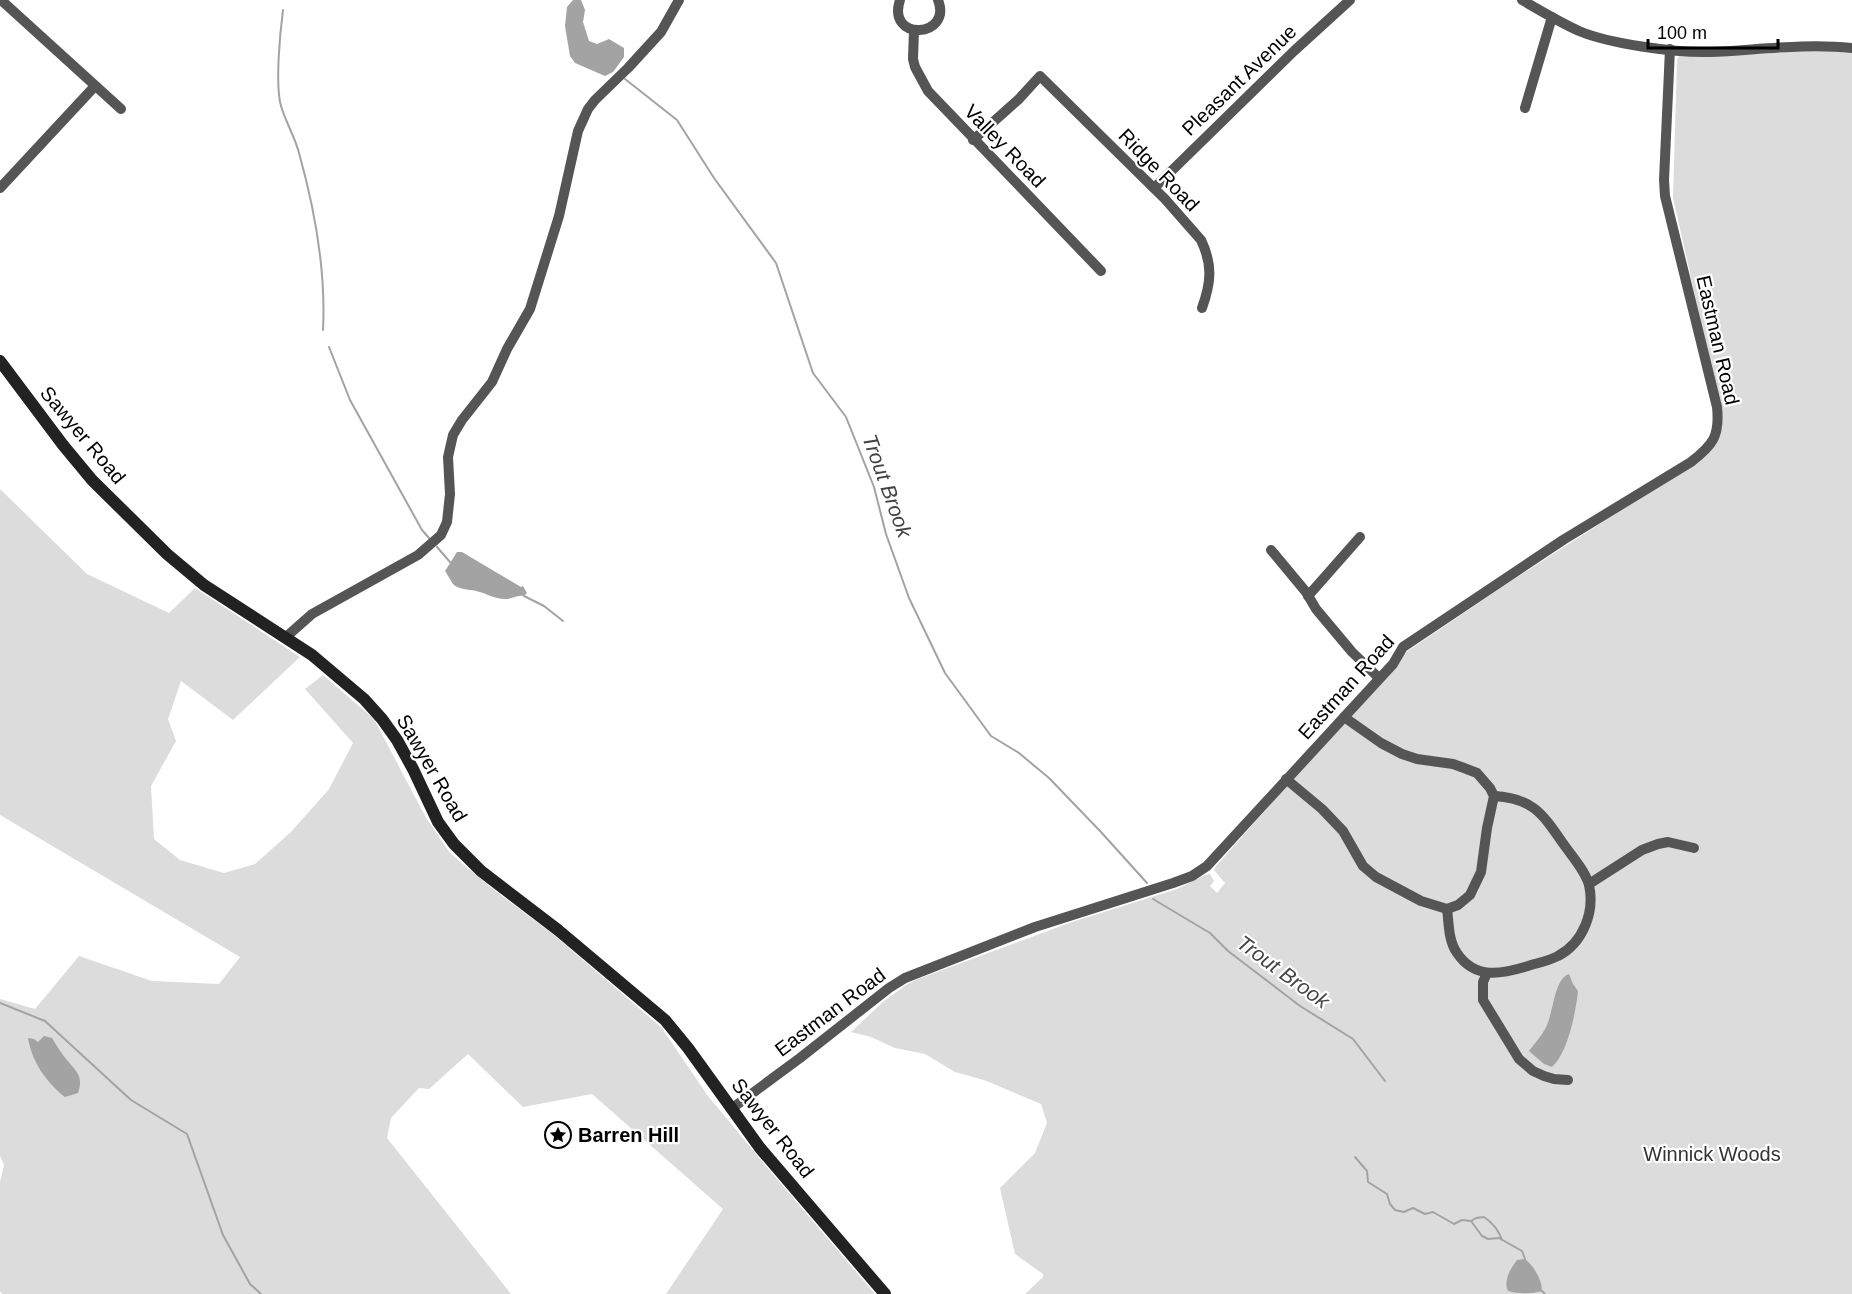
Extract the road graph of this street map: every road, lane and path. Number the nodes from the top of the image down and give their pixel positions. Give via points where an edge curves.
1 (1, 0) edge
2 (680, 0) edge
3 (900, 0) edge
4 (938, 0) edge
5 (1350, 0) edge
6 (1522, 0) edge
7 (1552, 17) junction
8 (914, 30) junction
9 (1852, 48) edge
10 (1670, 49) junction
11 (95, 86) junction
12 (1525, 108) dead end
13 (122, 109) dead end
14 (973, 140) junction
15 (0, 188) edge
16 (1154, 188) junction
17 (1101, 272) dead end
18 (1202, 308) dead end
19 (0, 361) edge
20 (1360, 537) dead end
21 (1271, 550) dead end
22 (1308, 596) junction
23 (286, 637) junction
24 (1379, 678) junction
25 (1344, 717) junction
26 (1286, 779) junction
27 (1494, 796) junction
28 (1694, 848) dead end
29 (1588, 884) junction
30 (1447, 909) junction
31 (1487, 973) junction
32 (1568, 1080) dead end
33 (731, 1109) junction
34 (885, 1294) edge

1 - 11 street
2 - 23 street via 661,32 595,99 578,131 547,258 530,309 492,382 453,435 448,458 447,522 441,535 418,555 312,614
3 - 8 street via 899,16
4 - 8 street via 937,21 926,30
5 - 16 street, Pleasant Avenue
6 - 7 street
7 - 10 street via 1602,38
7 - 12 street
8 - 14 street, Valley Road via 915,67 928,91
9 - 10 street via 1805,46 1707,52
10 - 24 street, Eastman Road via 1665,196 1717,407 1719,422 1714,438 1691,462 1563,540 1403,647
11 - 13 street
11 - 15 street
14 - 16 street, Ridge Road via 1040,76
14 - 17 street, Valley Road
16 - 18 street, Ridge Road via 1204,248 1209,263 1209,286
19 - 23 street, Sawyer Road via 63,445 125,514 204,585
20 - 22 street
21 - 22 street
22 - 24 street via 1352,652
23 - 33 street, Sawyer Road via 350,686 382,719 454,844 481,871 665,1020
24 - 25 street, Eastman Road
25 - 26 street, Eastman Road
25 - 27 street via 1402,754 1477,773
26 - 30 street via 1344,831 1363,866 1376,878
26 - 33 street, Eastman Road via 1221,854 1200,871 1035,927 905,978
27 - 29 street via 1527,804 1544,816
27 - 30 street via 1476,886 1458,905
28 - 29 street via 1668,842 1658,844
29 - 31 street via 1589,917 1568,949 1539,963 1505,973
30 - 31 street via 1450,939 1457,953 1471,967
31 - 32 street via 1483,1000 1519,1059 1544,1076
33 - 34 street, Sawyer Road via 765,1155

